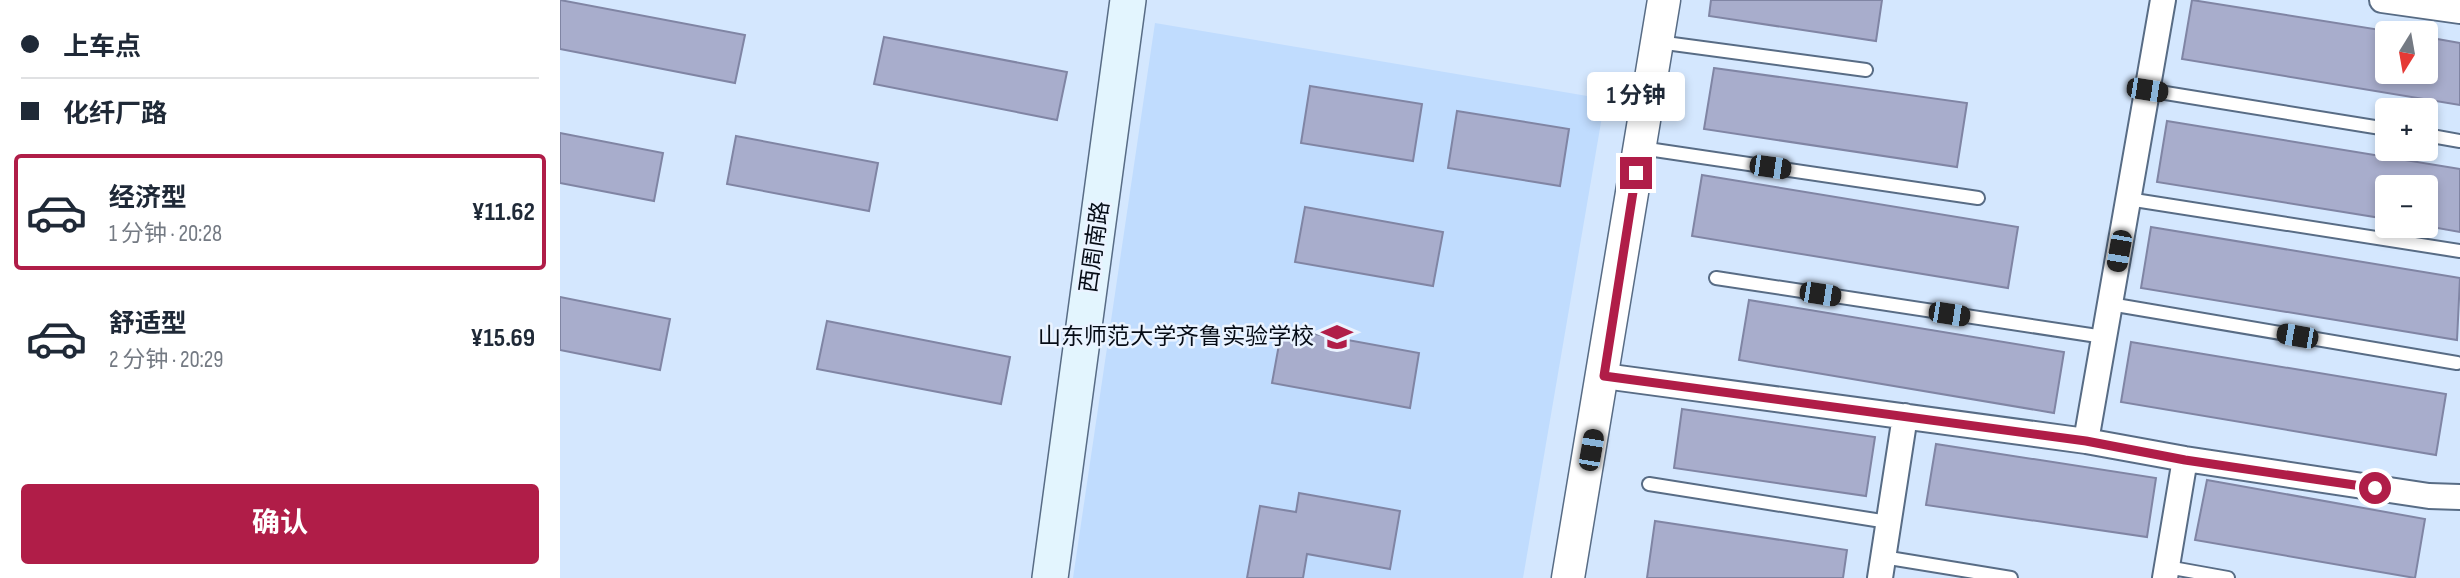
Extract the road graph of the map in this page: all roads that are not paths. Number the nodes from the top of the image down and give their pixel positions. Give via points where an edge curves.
1 (1128, 0) edge
2 (1664, 0) edge
3 (2162, 0) edge
4 (2382, 0) edge
5 (2460, 11) edge
6 (1657, 42) junction
7 (1866, 70) dead end
8 (2147, 90) junction
9 (2375, 127) edge
10 (2438, 137) edge
11 (2460, 141) edge
12 (1640, 148) junction
13 (1978, 198) dead end
14 (2128, 199) junction
15 (2460, 251) edge
16 (1716, 278) dead end
17 (2110, 304) junction
18 (2104, 337) junction
19 (2457, 363) dead end
20 (1604, 376) junction
21 (1905, 416) junction
22 (2086, 441) junction
23 (2185, 460) junction
24 (1649, 484) dead end
25 (2460, 497) edge
26 (1888, 522) junction
27 (1881, 567) edge
28 (2166, 573) edge
29 (1050, 578) edge
30 (1568, 578) edge
31 (2011, 578) edge
32 (2228, 578) edge

1 - 29 main road, 西周南路
2 - 6 street
3 - 8 street
4 - 5 street
6 - 7 lane
6 - 12 street
8 - 9 lane
8 - 14 street
10 - 11 lane
12 - 13 lane
12 - 20 street
14 - 15 lane
14 - 17 street
16 - 18 lane
17 - 18 street
17 - 19 lane
18 - 22 street
20 - 21 street
20 - 30 street
21 - 22 street
21 - 26 street
22 - 23 street
23 - 25 street
23 - 28 street
24 - 26 lane
26 - 27 street
27 - 31 lane
28 - 32 lane

